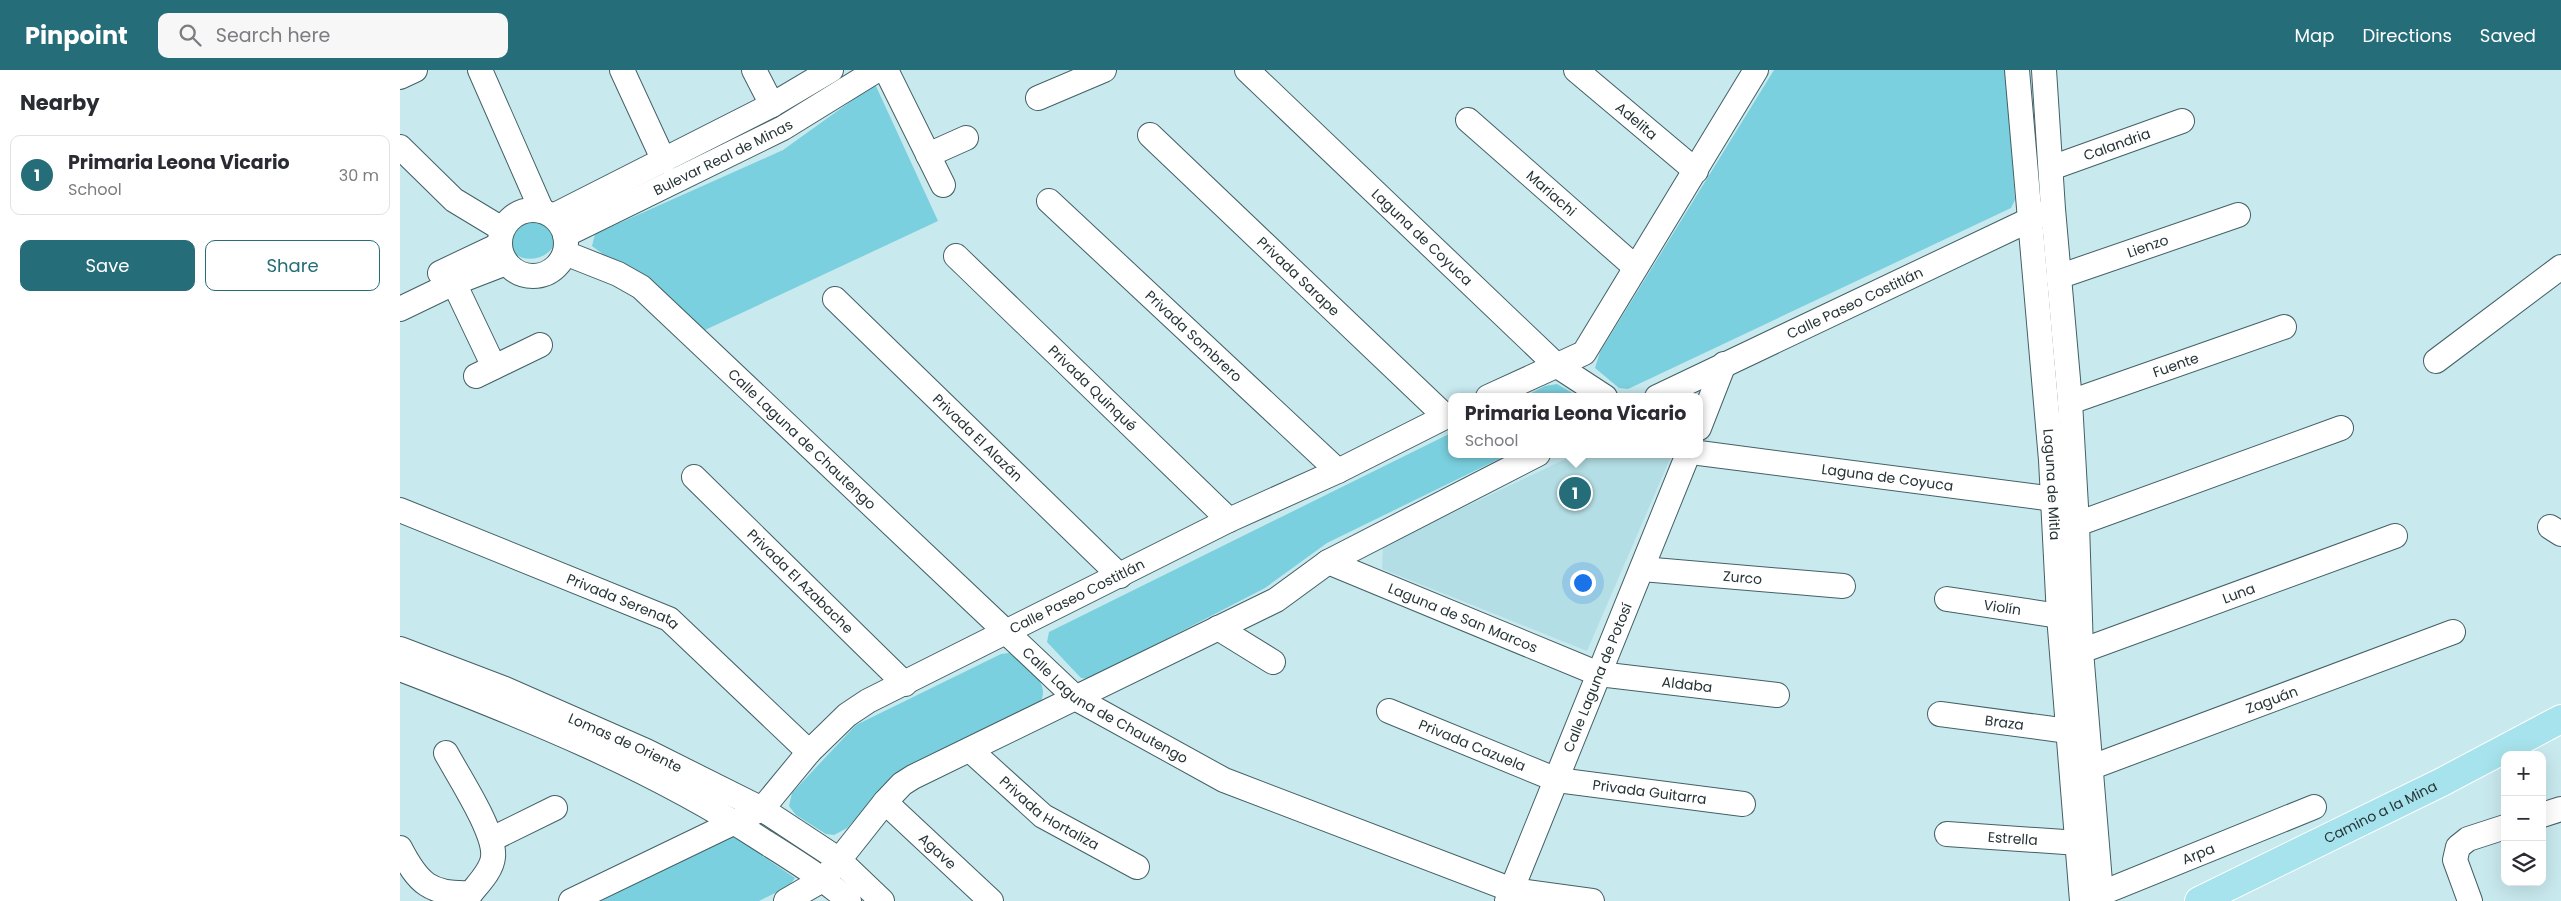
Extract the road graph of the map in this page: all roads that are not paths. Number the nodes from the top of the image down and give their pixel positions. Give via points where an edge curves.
1 (415, 70) edge
2 (480, 70) edge
3 (622, 70) edge
4 (754, 70) edge
5 (831, 70) edge
6 (877, 70) edge
7 (886, 70) edge
8 (1104, 70) edge
9 (1247, 70) edge
10 (1576, 70) edge
11 (2017, 70) edge
12 (2044, 70) edge
13 (1752, 72) edge
14 (400, 77) edge
15 (1060, 79) edge
16 (1038, 98) dead end
17 (772, 105) junction
18 (1468, 120) dead end
19 (2182, 120) dead end
20 (1150, 135) dead end
21 (966, 138) dead end
22 (400, 147) edge
23 (928, 155) junction
24 (664, 161) junction
25 (2051, 168) junction
26 (1696, 171) junction
27 (942, 185) dead end
28 (1049, 201) dead end
29 (2042, 214) junction
30 (2238, 215) dead end
31 (556, 229) junction
32 (503, 246) junction
33 (956, 256) dead end
34 (1635, 267) junction
35 (2561, 267) edge
36 (2058, 277) junction
37 (454, 283) junction
38 (400, 292) edge
39 (835, 299) dead end
40 (400, 309) edge
41 (2284, 327) dead end
42 (540, 345) dead end
43 (2436, 360) dead end
44 (1556, 364) junction
45 (1724, 364) junction
46 (1496, 393) edge
47 (1599, 393) edge
48 (1667, 393) edge
49 (2070, 402) junction
50 (1448, 415) edge
51 (1448, 416) edge
52 (1703, 418) edge
53 (2341, 428) dead end
54 (1703, 454) edge
55 (1530, 458) edge
56 (1686, 458) edge
57 (1338, 471) junction
58 (694, 477) dead end
59 (2065, 499) junction
60 (400, 510) edge
61 (1229, 520) junction
62 (2066, 525) junction
63 (2395, 536) dead end
64 (1328, 562) junction
65 (1642, 569) junction
66 (1120, 576) junction
67 (1843, 586) dead end
68 (1947, 599) dead end
69 (2059, 616) junction
70 (1218, 628) junction
71 (1007, 632) junction
72 (2453, 632) dead end
73 (400, 648) edge
74 (2081, 651) junction
75 (1273, 662) dead end
76 (400, 669) edge
77 (1599, 674) junction
78 (905, 684) junction
79 (1777, 695) dead end
80 (1077, 699) junction
81 (1388, 712) dead end
82 (1940, 714) dead end
83 (2561, 719) edge
84 (2068, 731) junction
85 (970, 750) junction
86 (809, 752) junction
87 (446, 753) dead end
88 (2092, 767) junction
89 (1556, 780) junction
90 (885, 802) junction
91 (1743, 804) dead end
92 (2314, 807) dead end
93 (556, 808) dead end
94 (762, 809) junction
95 (2561, 809) edge
96 (2546, 814) edge
97 (734, 821) junction
98 (2501, 828) edge
99 (1947, 834) dead end
100 (492, 839) junction
101 (2079, 843) junction
102 (400, 848) edge
103 (838, 859) junction
104 (1137, 867) dead end
105 (824, 879) junction
106 (1510, 896) edge
107 (473, 897) edge
108 (2092, 899) edge
109 (571, 901) edge
110 (786, 901) edge
111 (848, 901) edge
112 (882, 901) edge
113 (991, 901) edge
114 (1592, 901) edge
115 (2199, 901) edge
116 (2470, 901) edge

1 - 14 street
2 - 31 street
3 - 24 street
4 - 17 street
5 - 17 street, Bulevar Real de Minas
6 - 31 street, Bulevar Real de Minas via 783,128
7 - 23 street
8 - 15 street
9 - 44 street, Laguna de Coyuca
10 - 26 street, Adelita
11 - 29 street, Laguna de Mitla
12 - 25 street, Laguna de Mitla
13 - 26 street
15 - 16 street
17 - 24 street, Bulevar Real de Minas
18 - 34 street, Mariachi
19 - 25 street, Calandria
20 - 50 street, Privada Sarape
21 - 23 street
22 - 32 street
23 - 27 street
24 - 31 street, Bulevar Real de Minas
25 - 29 street, Laguna de Mitla
26 - 34 street
28 - 57 street, Privada Sombrero
29 - 36 street, Laguna de Mitla
29 - 45 street, Calle Paseo Costitlán
29 - 59 street, Laguna de Mitla
30 - 36 street, Lienzo
31 - 32 street via 532,209 514,215
31 - 32 street via 554,269 534,276 514,270
31 - 71 street, Calle Laguna de Chautengo via 641,287
32 - 37 street
32 - 38 street
33 - 61 street, Privada Quinqué
34 - 44 street via 1584,353
35 - 43 street
36 - 49 street, Laguna de Mitla
37 - 40 street
37 - 42 street via 485,372
39 - 66 street, Privada El Alazán
41 - 49 street, Fuente
44 - 46 street
44 - 47 street, Laguna de Coyuca
45 - 48 street, Calle Paseo Costitlán
45 - 52 street
49 - 59 street, Laguna de Mitla
51 - 57 street, Calle Paseo Costitlán
53 - 62 street
54 - 59 street, Laguna de Coyuca
55 - 64 street
56 - 65 street, Calle Laguna de Potosí
57 - 61 street, Calle Paseo Costitlán
58 - 78 street, Privada El Azabache
59 - 62 street, Laguna de Mitla
60 - 86 street, Privada Serenata via 669,619
61 - 66 street, Calle Paseo Costitlán
62 - 69 street, Laguna de Mitla
62 - 74 street, Laguna de Mitla
63 - 74 street, Luna
64 - 70 street via 1276,600
64 - 77 street, Laguna de San Marcos
65 - 67 street, Zurco
65 - 77 street, Calle Laguna de Potosí
66 - 71 street, Calle Paseo Costitlán
68 - 69 street, Violín
69 - 84 street, Laguna de Mitla
70 - 75 street
70 - 80 street
71 - 78 street, Calle Paseo Costitlán
71 - 80 street, Calle Laguna de Chautengo
72 - 88 street, Zaguán
73 - 94 street, Lomas de Oriente via 506,689 637,747
74 - 88 street, Laguna de Mitla
76 - 97 street, Lomas de Oriente via 521,716 664,782
77 - 79 street, Aldaba
77 - 89 street, Calle Laguna de Potosí
78 - 86 street, Calle Paseo Costitlán via 847,715
80 - 85 street
80 - 106 street, Calle Laguna de Chautengo via 1224,780
81 - 89 street, Privada Cazuela
82 - 84 street, Braza
83 - 115 main road, Camino a la Mina via 2442,782
84 - 101 street, Laguna de Mitla
85 - 90 street via 913,777
85 - 104 street, Privada Hortaliza via 1043,816
86 - 94 street, Calle Paseo Costitlán
87 - 100 street
88 - 108 street, Laguna de Mitla
89 - 91 street, Privada Guitarra
89 - 106 street, Calle Laguna de Potosí
90 - 103 street
90 - 113 street, Agave
92 - 108 street, Arpa
93 - 100 street
94 - 97 street, Calle Paseo Costitlán
94 - 103 street, Lomas de Oriente
95 - 96 street
97 - 105 street, Lomas de Oriente
97 - 109 street, Calle Paseo Costitlán
98 - 116 street via 2458,847 2455,860
99 - 101 street, Estrella
100 - 107 street via 493,859
101 - 108 street, Laguna de Mitla
102 - 107 street via 413,872 429,887
103 - 105 street
103 - 112 street, Lomas de Oriente
105 - 110 street
105 - 111 street, Lomas de Oriente
106 - 114 street, Calle Laguna de Chautengo

